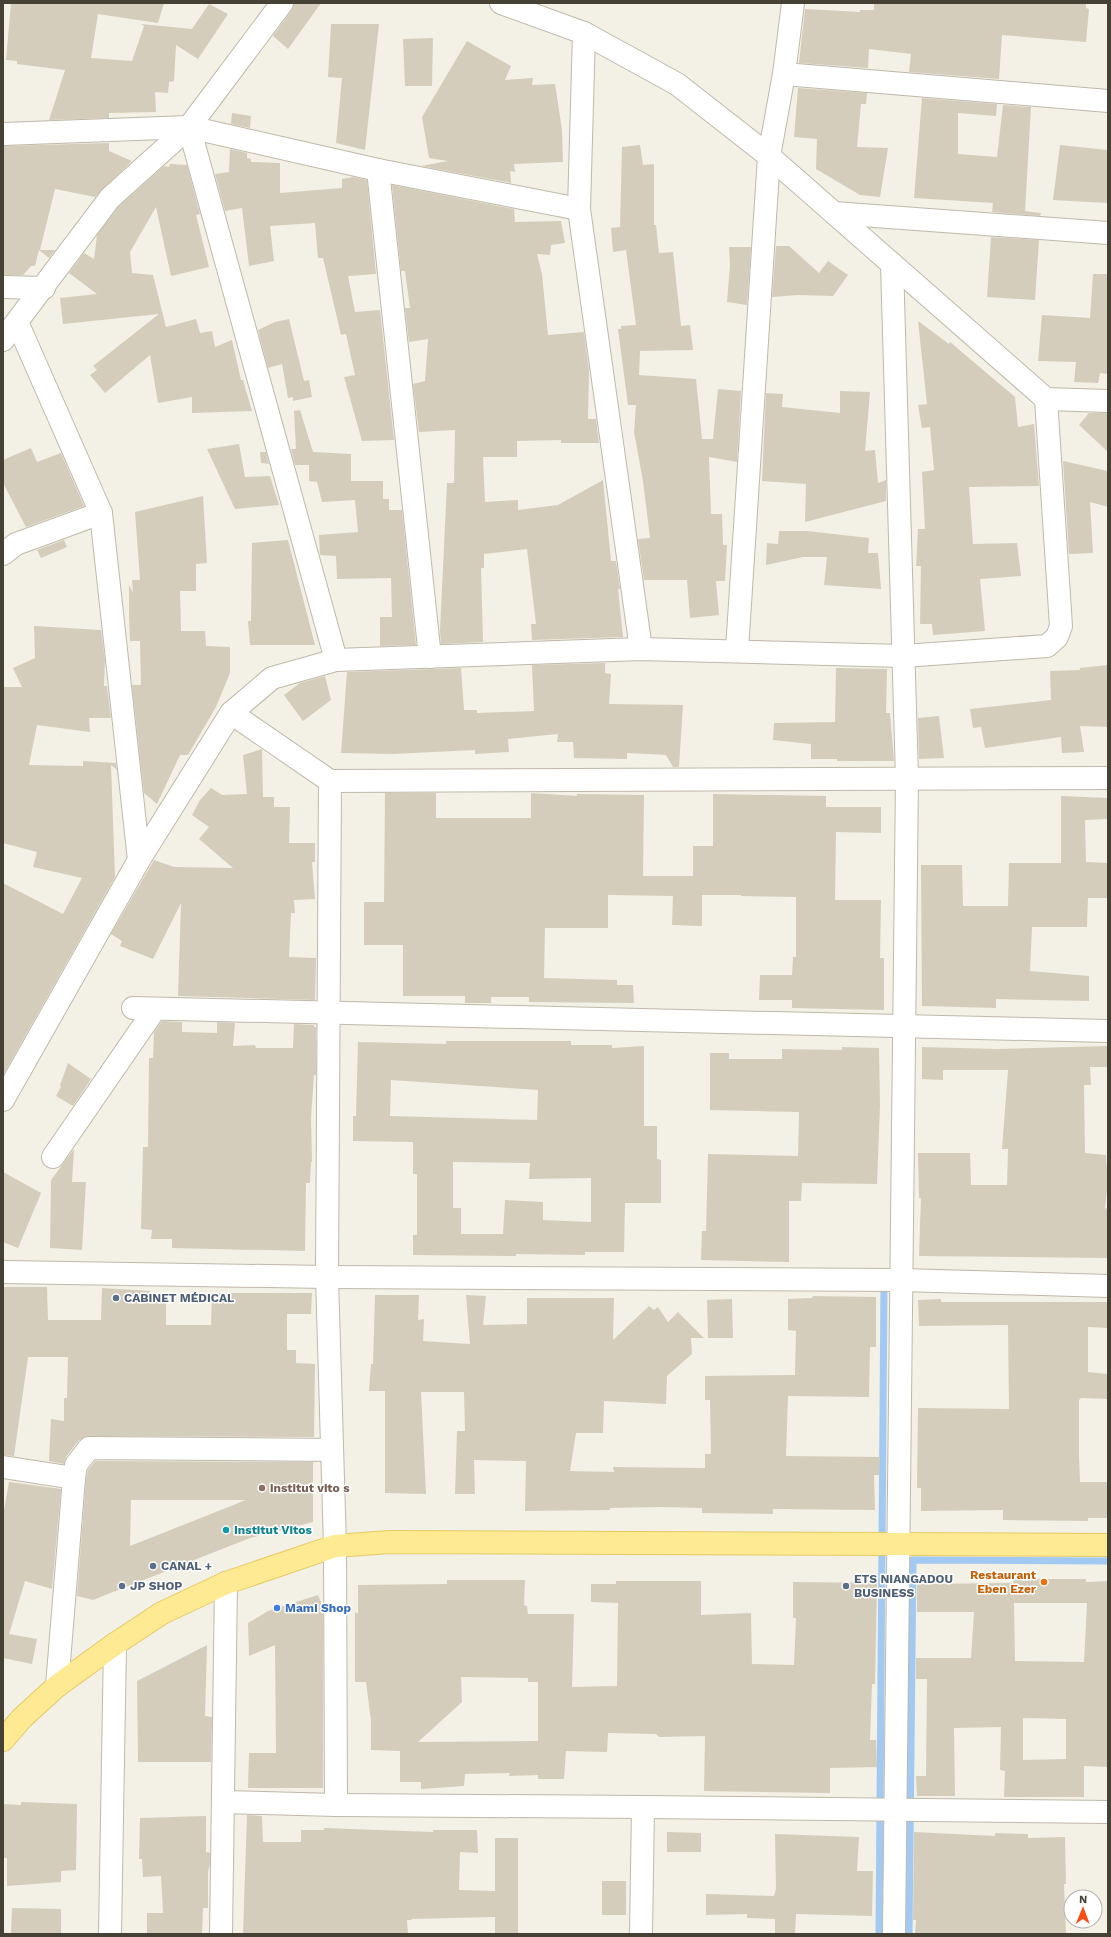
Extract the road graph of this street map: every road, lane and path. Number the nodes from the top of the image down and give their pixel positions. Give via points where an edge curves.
1 (282, 3) edge
2 (501, 3) edge
3 (793, 3) edge
4 (584, 33) junction
5 (784, 74) junction
6 (1108, 101) edge
7 (189, 127) junction
8 (3, 134) edge
9 (769, 156) junction
10 (378, 170) junction
11 (579, 209) junction
12 (834, 213) junction
13 (1108, 233) edge
14 (892, 264) junction
15 (3, 287) edge
16 (44, 288) junction
17 (17, 322) junction
18 (3, 340) edge
19 (1046, 400) junction
20 (1108, 401) edge
21 (102, 513) junction
22 (3, 554) edge
23 (641, 649) junction
24 (737, 650) junction
25 (903, 656) junction
26 (430, 657) junction
27 (336, 660) junction
28 (231, 713) junction
29 (907, 778) junction
30 (1108, 778) edge
31 (330, 781) junction
32 (139, 860) junction
33 (133, 1008) dead end
34 (155, 1009) junction
35 (329, 1013) junction
36 (904, 1026) junction
37 (1108, 1031) edge
38 (3, 1100) edge
39 (53, 1157) dead end
40 (3, 1272) edge
41 (327, 1278) junction
42 (902, 1280) junction
43 (1108, 1286) edge
44 (332, 1450) junction
45 (3, 1467) edge
46 (74, 1478) junction
47 (898, 1544) junction
48 (1108, 1545) edge
49 (335, 1546) junction
50 (226, 1583) junction
51 (115, 1644) junction
52 (57, 1686) junction
53 (3, 1740) edge
54 (223, 1802) junction
55 (336, 1805) junction
56 (642, 1806) junction
57 (895, 1810) junction
58 (1108, 1812) edge
59 (110, 1934) edge
60 (221, 1934) edge
61 (641, 1934) edge
62 (894, 1934) edge

1 - 7 street
2 - 4 street
3 - 5 street
4 - 9 street via 677,84
4 - 11 street
5 - 6 street
5 - 9 street
7 - 8 street
7 - 10 street
7 - 16 street via 110,198
7 - 27 street
9 - 12 street
9 - 24 street
10 - 11 street
10 - 26 street
11 - 23 street
12 - 13 street
12 - 14 street
14 - 19 street
14 - 25 street
15 - 16 street
16 - 17 street
17 - 18 street
17 - 21 street
19 - 20 street
19 - 25 street via 1061,626 1057,638 1047,646
21 - 22 street via 16,544
21 - 32 street
23 - 24 street
23 - 26 street
24 - 25 street
25 - 29 street
26 - 27 street
27 - 28 street via 272,678
28 - 31 street
28 - 32 street
29 - 30 street
29 - 31 street
29 - 36 street
31 - 35 street
32 - 38 street
33 - 34 street
34 - 35 street
34 - 39 street
35 - 36 street
35 - 41 street
36 - 37 street
36 - 42 street
40 - 41 street
41 - 42 street
41 - 44 street
42 - 43 street
42 - 47 street
44 - 46 street via 89,1448 76,1465
44 - 49 street
45 - 46 street
46 - 52 street
47 - 48 main road
47 - 49 main road via 390,1542
47 - 57 street
49 - 50 main road
49 - 55 street
50 - 51 main road via 162,1613
50 - 54 street
51 - 52 main road
51 - 59 street
52 - 53 main road via 22,1718
54 - 55 street
54 - 60 street
55 - 56 street
56 - 57 street
56 - 61 street
57 - 58 street
57 - 62 street

